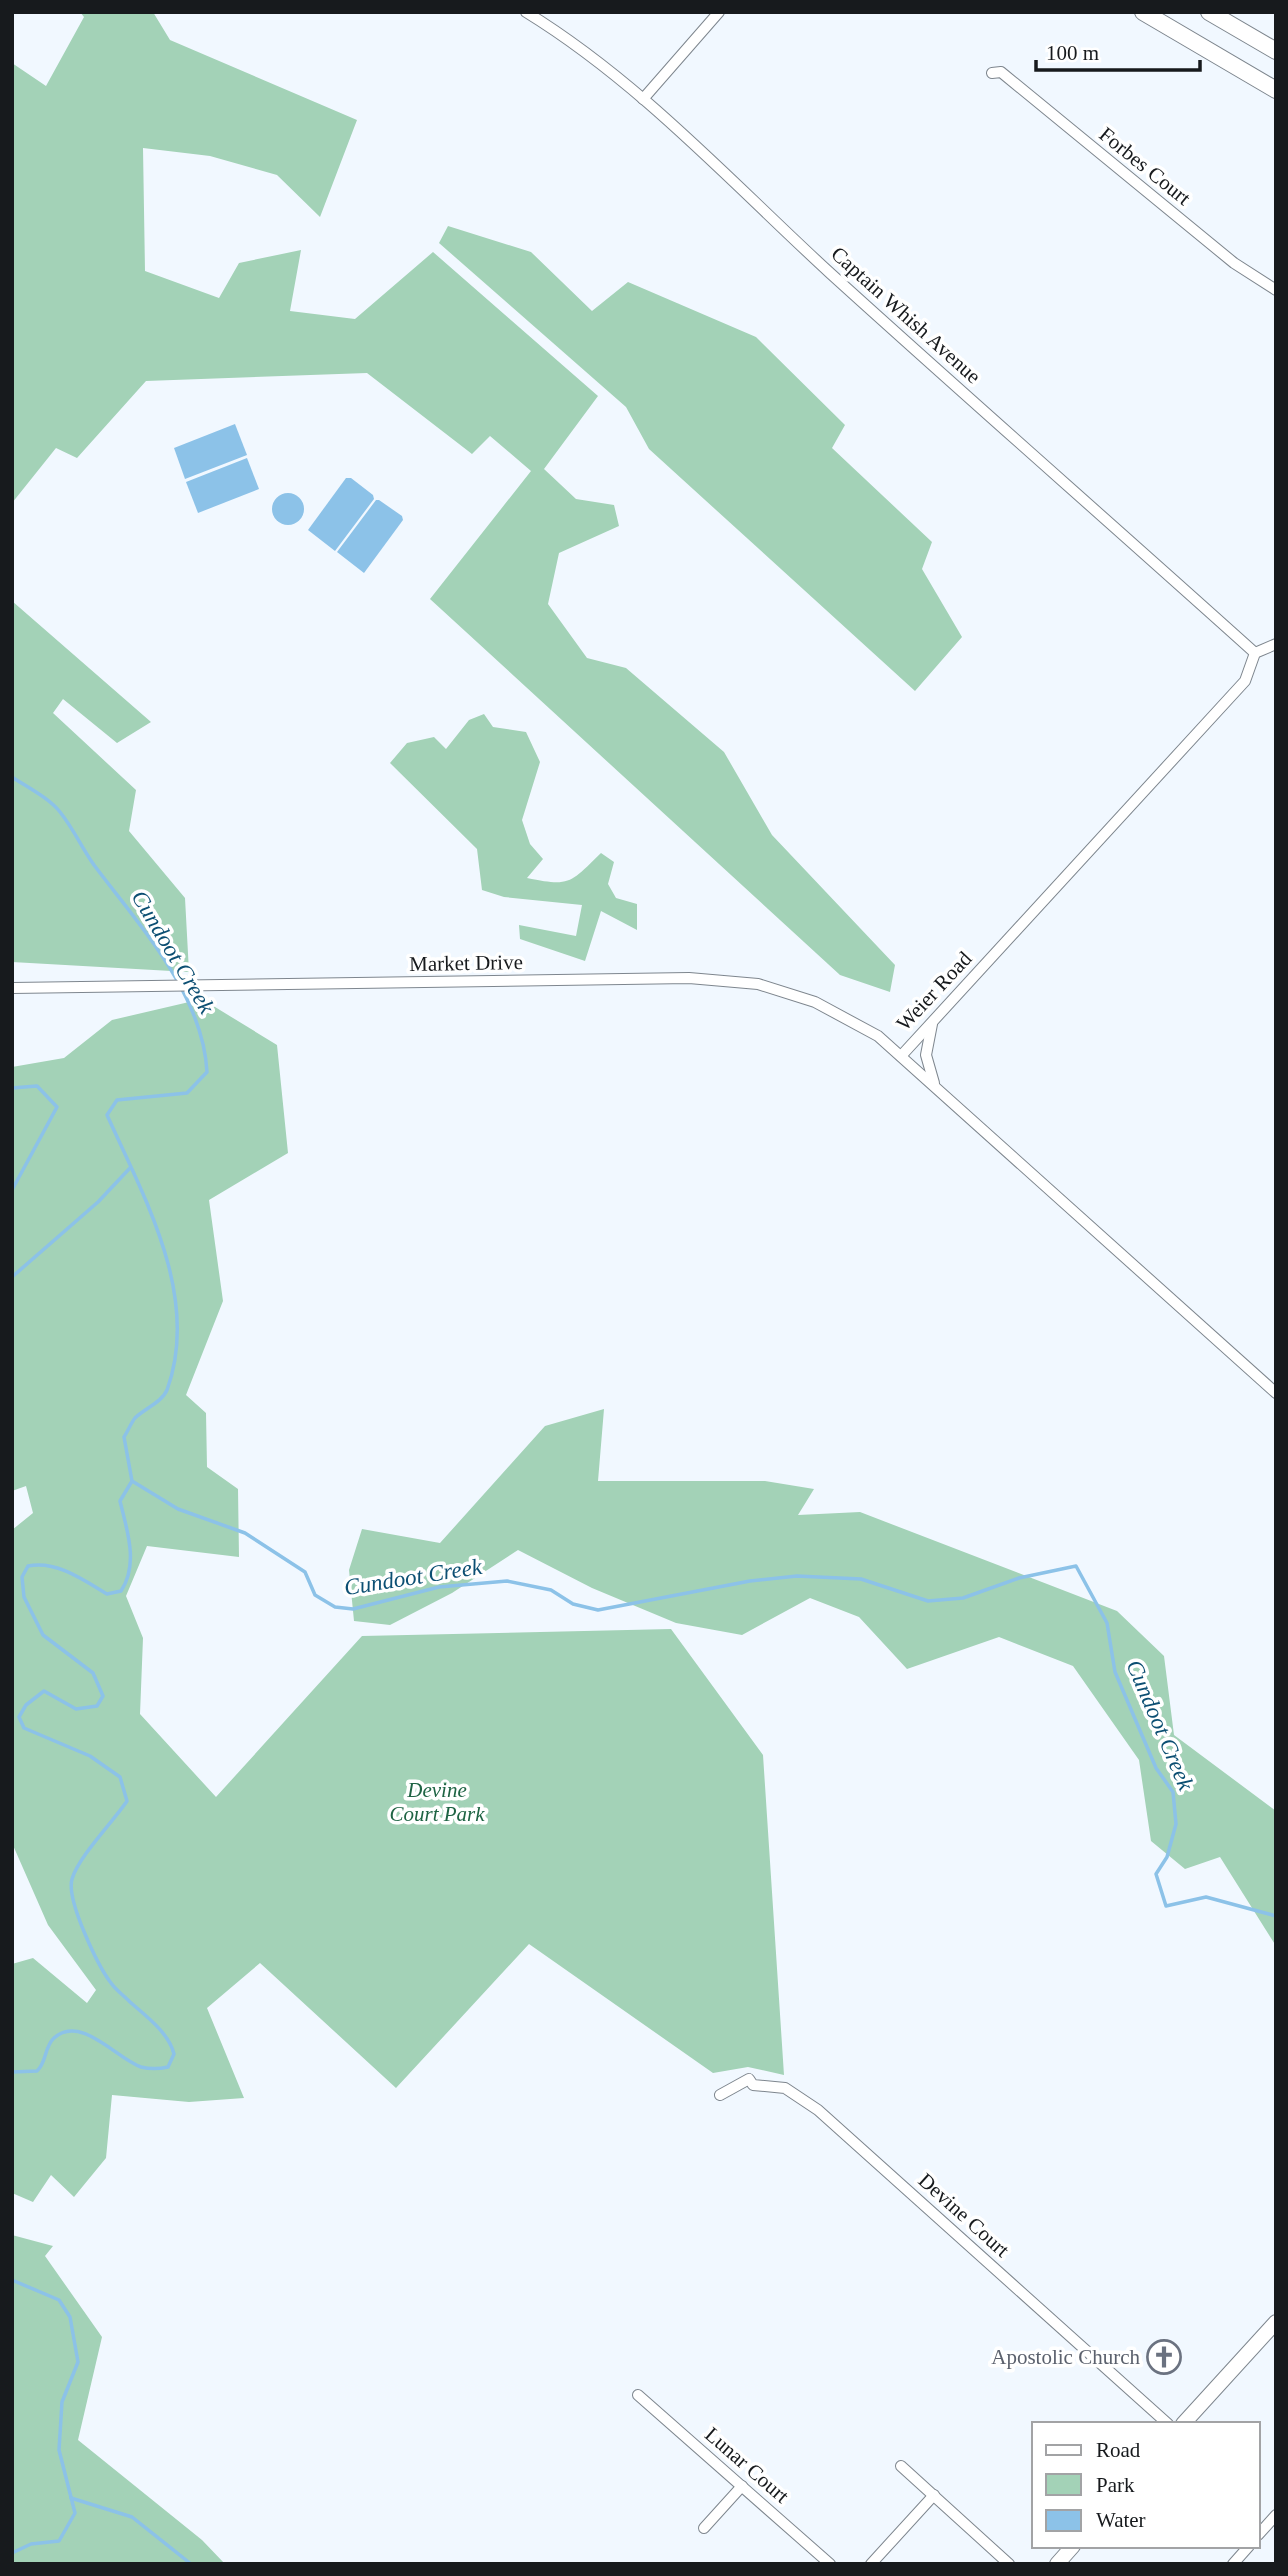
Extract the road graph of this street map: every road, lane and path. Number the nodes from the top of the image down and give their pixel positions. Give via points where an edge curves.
1 (526, 12) edge
2 (719, 12) edge
3 (1143, 12) edge
4 (1209, 12) edge
5 (1276, 51) edge
6 (992, 73) dead end
7 (1276, 90) edge
8 (643, 99) junction
9 (1276, 290) edge
10 (1276, 644) edge
11 (1255, 653) junction
12 (12, 988) edge
13 (933, 1022) junction
14 (901, 1056) junction
15 (936, 1087) junction
16 (1276, 1393) edge
17 (720, 2095) dead end
18 (1276, 2322) edge
19 (638, 2395) dead end
20 (1166, 2422) edge
21 (1185, 2422) edge
22 (901, 2466) dead end
23 (742, 2486) junction
24 (934, 2496) junction
25 (1276, 2515) edge
26 (704, 2528) dead end
27 (1260, 2533) edge
28 (1071, 2548) edge
29 (1247, 2548) edge
30 (830, 2564) edge
31 (870, 2564) edge
32 (1009, 2564) edge
33 (1057, 2564) edge
34 (1233, 2564) edge

1 - 8 street, Captain Whish Avenue via 577,43
2 - 8 street
3 - 7 highway
4 - 5 highway
6 - 9 street, Forbes Court via 1001,72 1234,263
8 - 11 street, Captain Whish Avenue
10 - 11 street
11 - 13 street, Weier Road via 1245,681
12 - 14 street, Market Drive via 690,978 758,984 815,1002 878,1036
13 - 14 street, Weier Road
13 - 15 street via 926,1055
14 - 15 street, Weier Road
15 - 16 street, Weier Road
17 - 20 street, Devine Court via 749,2079 753,2085 785,2088 818,2110
18 - 21 main road
19 - 23 street, Lunar Court
22 - 24 street
23 - 26 street
23 - 30 street, Lunar Court
24 - 31 street
24 - 32 street
25 - 27 street
28 - 33 main road
29 - 34 street

